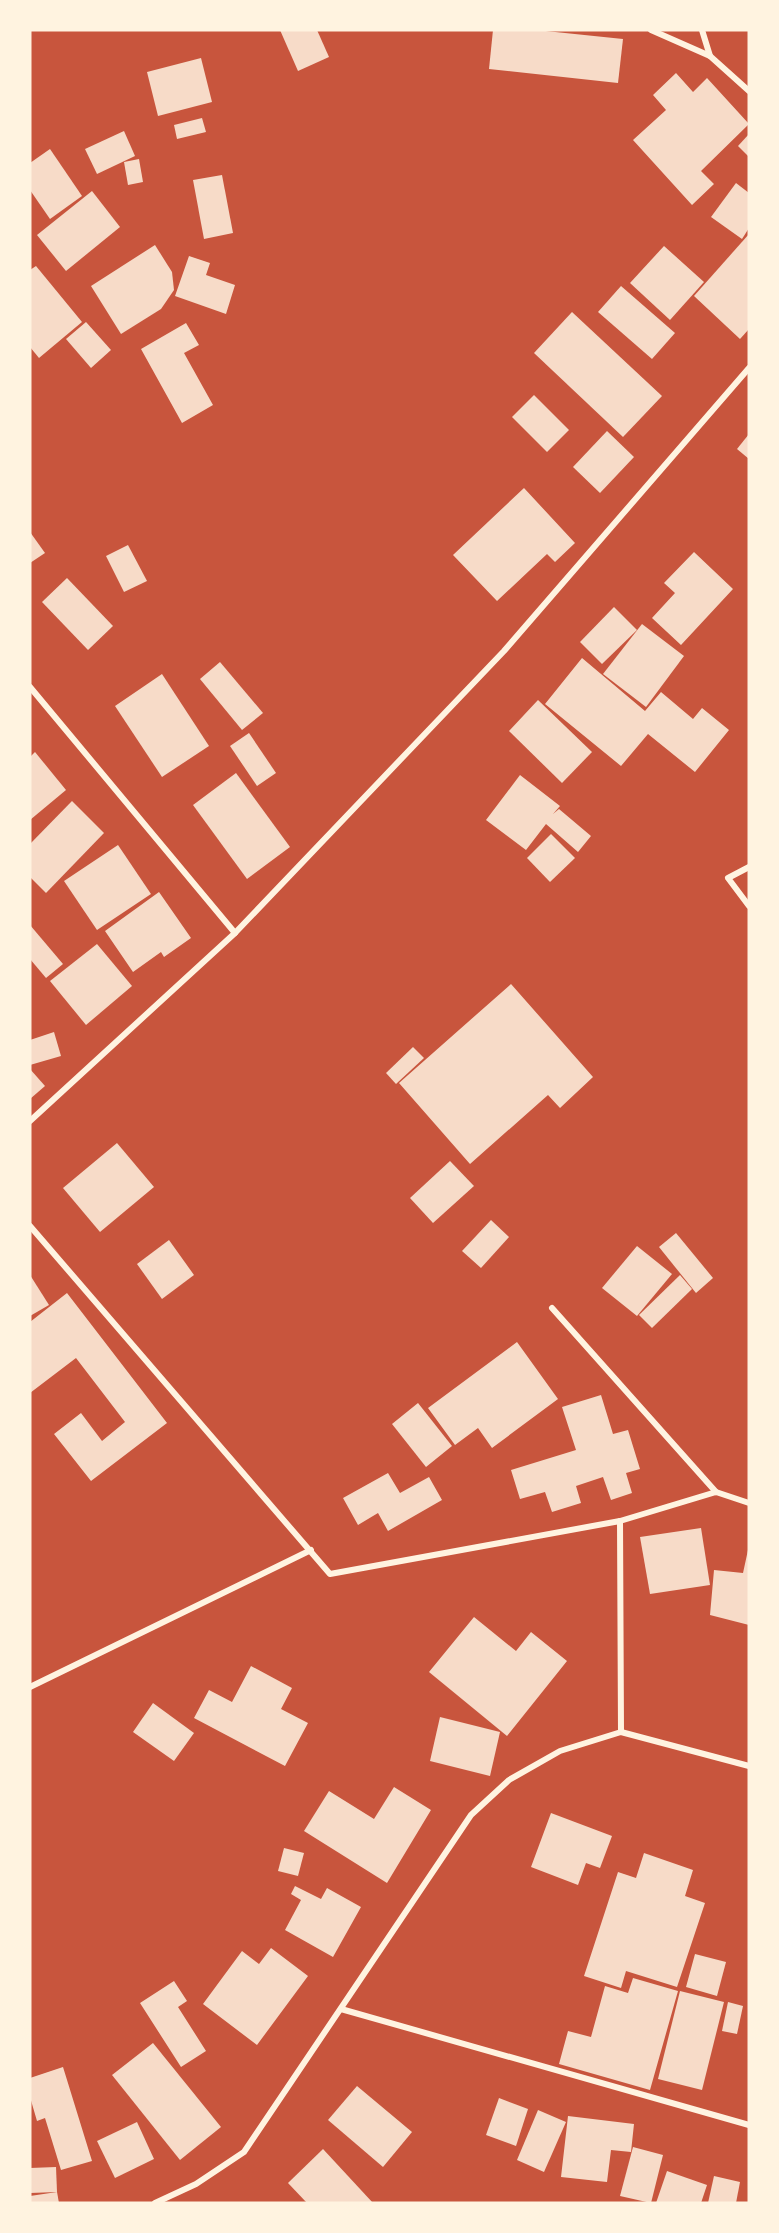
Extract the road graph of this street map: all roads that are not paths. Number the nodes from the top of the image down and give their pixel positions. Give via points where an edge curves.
1 (651, 30) edge
2 (702, 30) edge
3 (710, 56) junction
4 (749, 91) edge
5 (749, 368) edge
6 (30, 687) edge
7 (749, 867) edge
8 (749, 906) edge
9 (235, 933) junction
10 (30, 1121) edge
11 (30, 1226) edge
12 (552, 1308) dead end
13 (716, 1492) junction
14 (749, 1503) edge
15 (620, 1521) junction
16 (311, 1550) junction
17 (30, 1687) edge
18 (621, 1732) junction
19 (749, 1766) edge
20 (341, 2010) junction
21 (749, 2125) edge
22 (155, 2203) edge

1 - 3 street
2 - 3 street
3 - 4 street
5 - 9 street via 504,651
6 - 9 street
7 - 8 street via 728,878
9 - 10 street
11 - 16 street
12 - 13 street
13 - 14 street
13 - 15 street
15 - 16 street via 330,1574
15 - 18 street
16 - 17 street
18 - 19 street
18 - 20 street via 561,1751 509,1780 471,1815
20 - 21 street
20 - 22 street via 244,2152 196,2184

